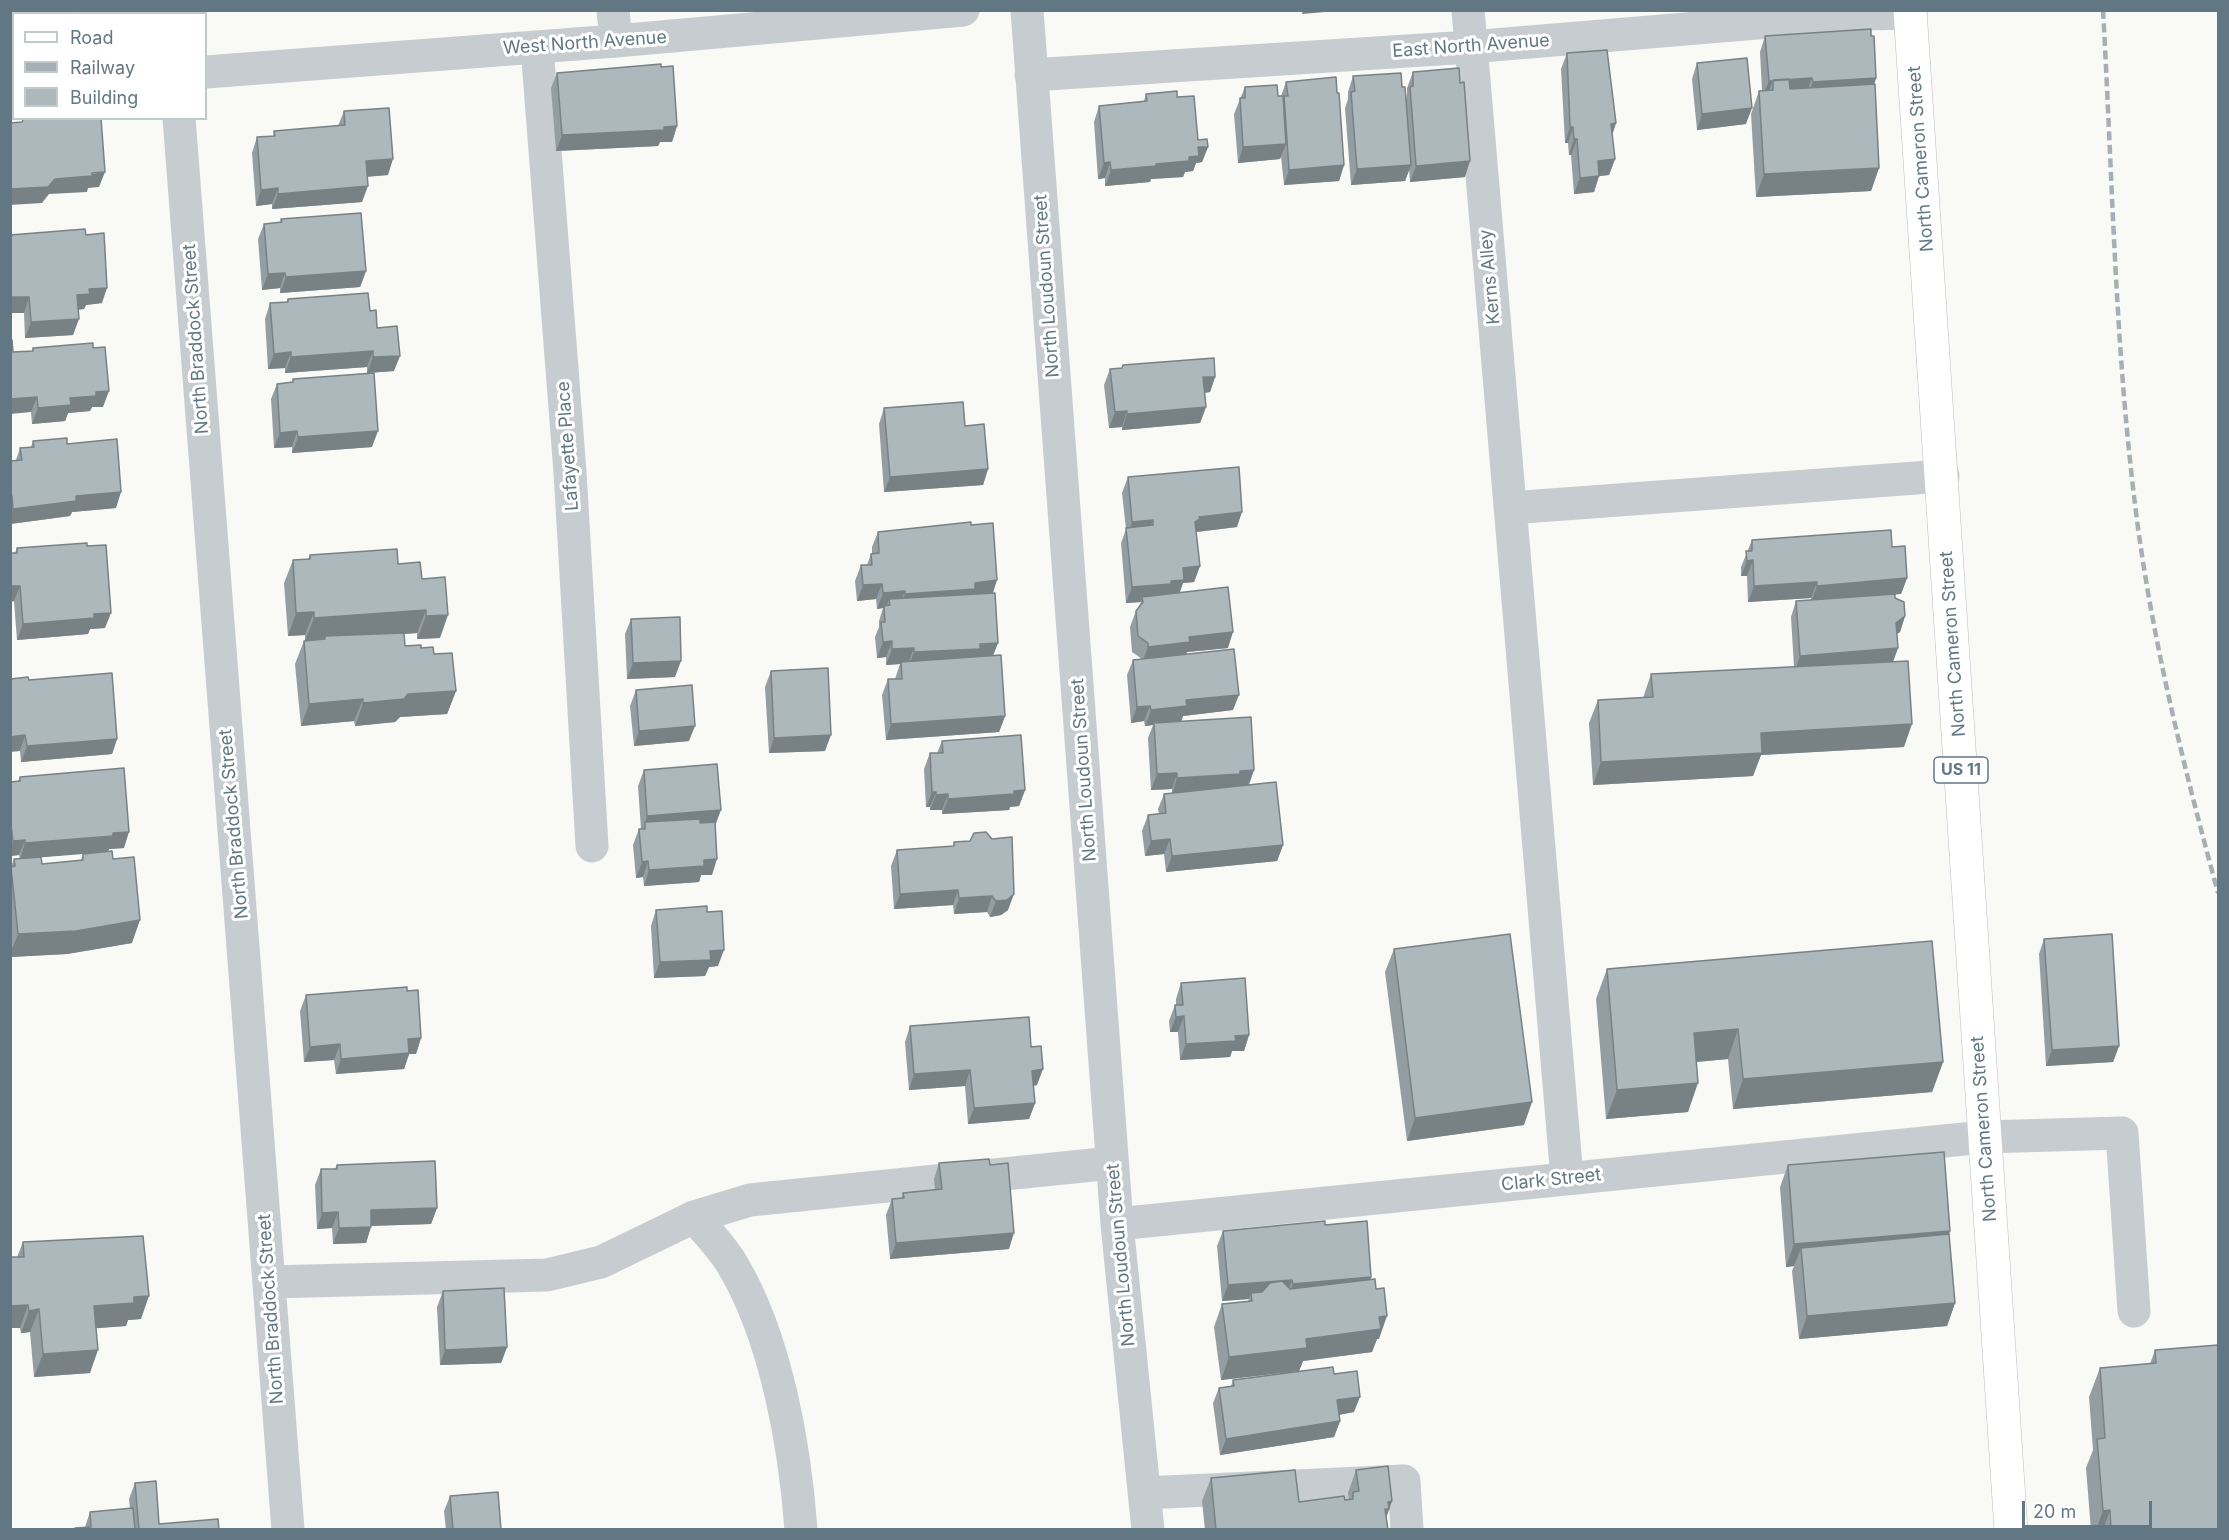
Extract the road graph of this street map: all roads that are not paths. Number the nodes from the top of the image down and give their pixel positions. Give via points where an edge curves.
1 (963, 10) edge
2 (1027, 10) edge
3 (1468, 10) edge
4 (1910, 12) edge
5 (615, 26) edge
6 (537, 46) junction
7 (1470, 46) junction
8 (207, 72) edge
9 (1031, 75) junction
10 (179, 120) edge
11 (1943, 476) junction
12 (1510, 508) junction
13 (592, 846) dead end
14 (1984, 1137) junction
15 (1112, 1163) junction
16 (1567, 1178) junction
17 (694, 1217) junction
18 (1117, 1224) junction
19 (269, 1282) junction
20 (2134, 1311) dead end
21 (1144, 1492) junction
22 (288, 1530) edge
23 (801, 1530) edge
24 (1148, 1530) edge
25 (1407, 1530) edge
26 (2011, 1530) edge

1 - 5 street, West North Avenue
2 - 9 street, North Loudoun Street
3 - 7 street, Kerns Alley
4 - 7 street, East North Avenue
4 - 11 main road, North Cameron Street / US 11
5 - 6 street, West North Avenue
6 - 8 street, West North Avenue
6 - 13 street, Lafayette Place via 570,471
7 - 9 street, East North Avenue
7 - 12 street, Kerns Alley
9 - 15 street, North Loudoun Street
10 - 19 street, North Braddock Street
11 - 12 street
11 - 14 main road, North Cameron Street / US 11
12 - 16 street, Kerns Alley
14 - 16 street, Clark Street
14 - 20 street, Clark Street via 2122,1133
14 - 26 main road, North Cameron Street / US 11
15 - 17 street via 750,1200
15 - 18 street, North Loudoun Street
16 - 18 street, Clark Street
17 - 19 street via 601,1262 547,1275
17 - 23 street via 732,1263 756,1315 781,1394 797,1475
18 - 21 street, North Loudoun Street
19 - 22 street, North Braddock Street
21 - 24 street, North Loudoun Street
21 - 25 street via 1404,1481

